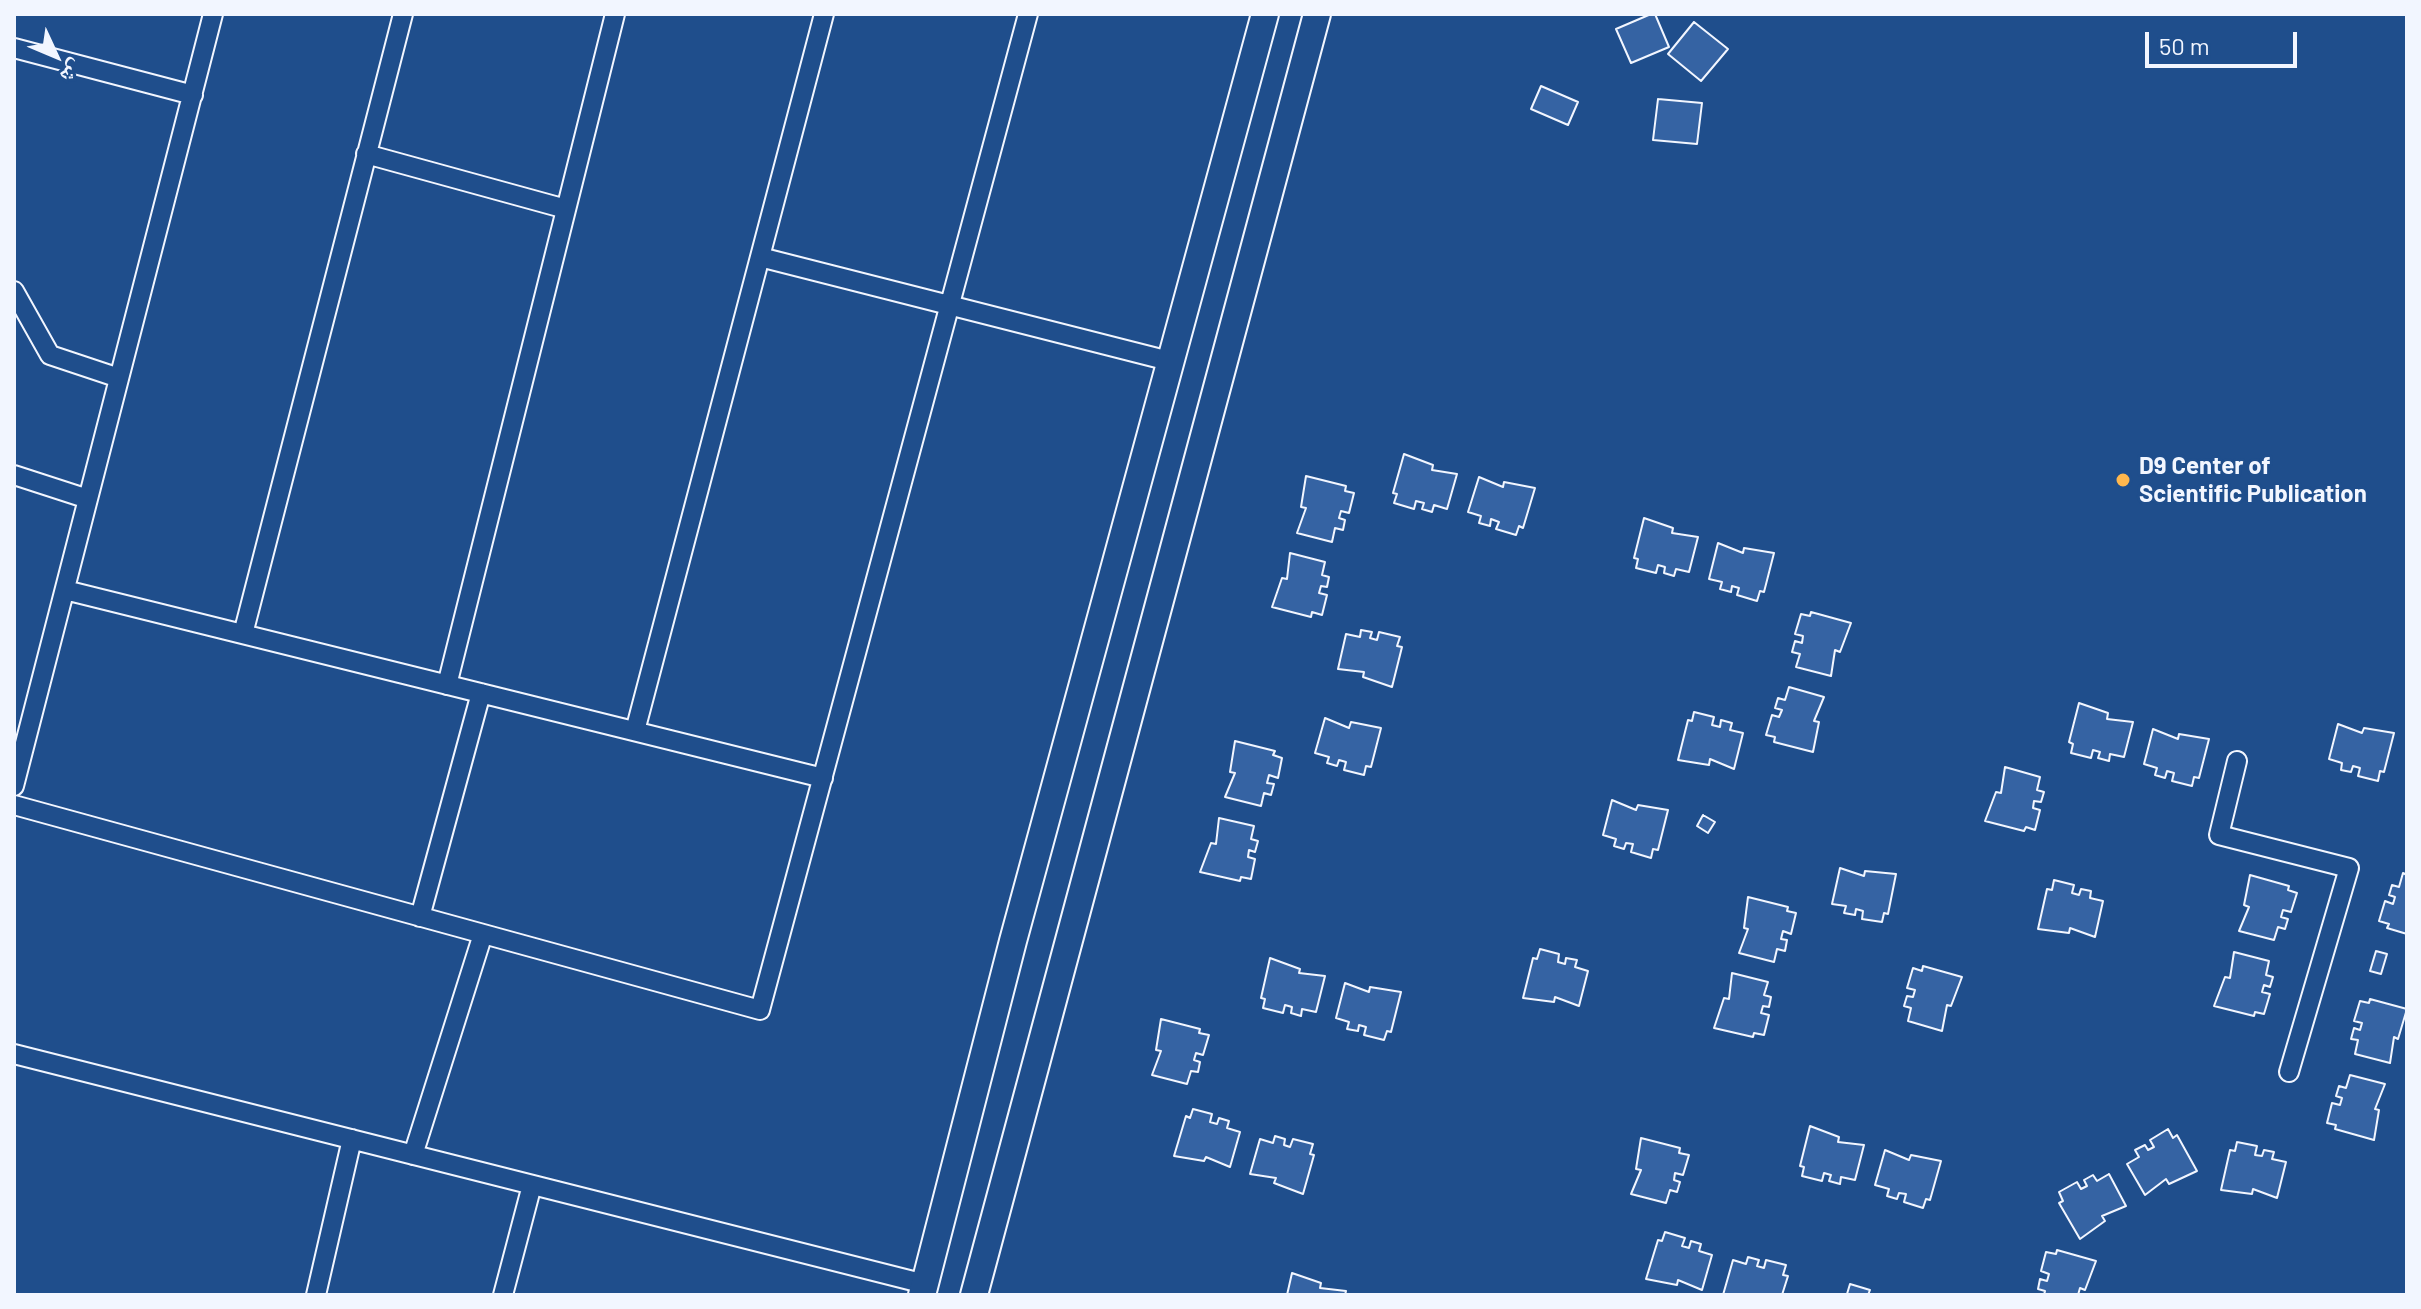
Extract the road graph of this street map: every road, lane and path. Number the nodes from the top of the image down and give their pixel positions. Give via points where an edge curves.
1 (213, 14) edge
2 (403, 14) edge
3 (615, 14) edge
4 (824, 14) edge
5 (1028, 14) edge
6 (1265, 14) edge
7 (1317, 14) edge
8 (14, 48) edge
9 (193, 95) junction
10 (366, 154) junction
11 (566, 209) junction
12 (760, 257) junction
13 (14, 291) edge
14 (949, 306) junction
15 (1173, 362) junction
16 (119, 378) junction
17 (14, 475) edge
18 (88, 499) junction
19 (65, 590) junction
20 (243, 634) junction
21 (447, 685) junction
22 (481, 693) junction
23 (635, 731) junction
24 (2237, 761) dead end
25 (823, 778) junction
26 (14, 786) edge
27 (14, 805) edge
28 (420, 917) junction
29 (483, 934) junction
30 (14, 1054) edge
31 (2289, 1072) dead end
32 (352, 1139) junction
33 (413, 1155) junction
34 (532, 1185) junction
35 (923, 1289) edge
36 (316, 1295) edge
37 (503, 1295) edge
38 (974, 1295) edge

1 - 9 street
2 - 10 street
3 - 11 street
4 - 12 street
5 - 14 street
6 - 15 main road
7 - 38 main road
8 - 9 street
9 - 16 street
10 - 11 street
10 - 20 street
11 - 21 street
12 - 14 street
12 - 23 street
13 - 16 street via 50,355
14 - 15 street
14 - 25 street
15 - 35 main road
16 - 18 street
17 - 18 street
18 - 19 street
19 - 20 street
19 - 26 street
20 - 21 street
21 - 22 street
22 - 23 street
22 - 28 street
23 - 25 street
24 - 31 street via 2219,835 2349,868
25 - 29 street via 760,1010
27 - 28 street
28 - 29 street
29 - 33 street
30 - 32 street
32 - 33 street
32 - 36 street
33 - 34 street
34 - 35 street
34 - 37 street

